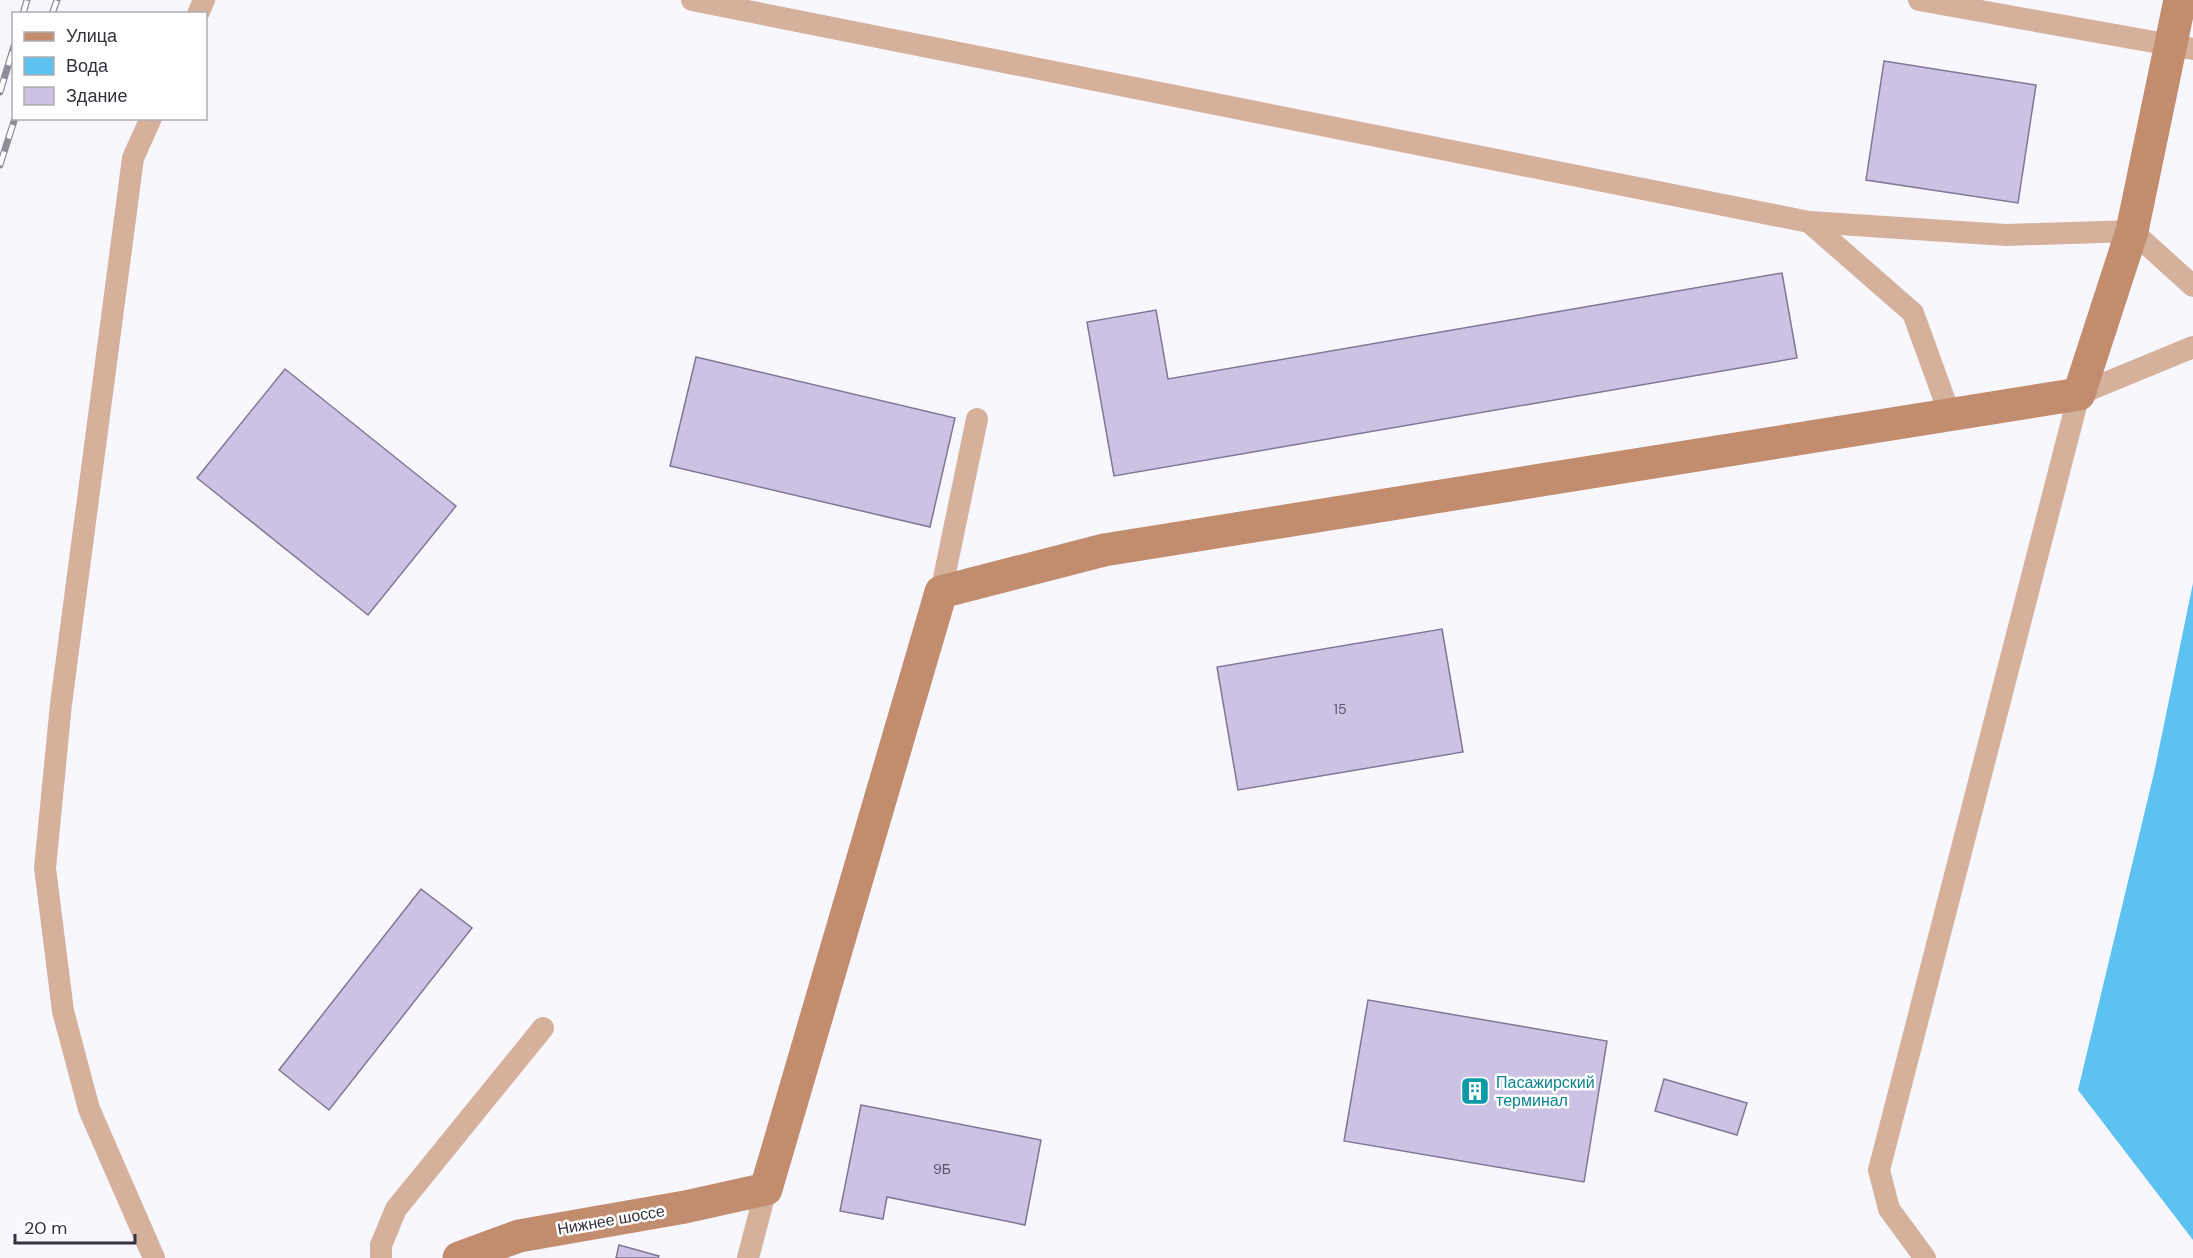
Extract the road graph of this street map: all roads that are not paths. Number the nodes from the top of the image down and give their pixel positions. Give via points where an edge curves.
1 (692, 0) edge
2 (1919, 0) edge
3 (2180, 0) edge
4 (2182, 46) edge
5 (150, 120) edge
6 (1809, 222) junction
7 (2132, 231) junction
8 (2193, 286) edge
9 (2193, 347) edge
10 (2079, 394) junction
11 (1950, 415) junction
12 (977, 419) dead end
13 (941, 592) junction
14 (543, 1028) dead end
15 (766, 1189) junction
16 (154, 1258) edge
17 (381, 1258) edge
18 (459, 1258) edge
19 (748, 1258) edge
20 (1925, 1258) edge

1 - 6 lane
2 - 4 lane
3 - 4 main road
4 - 7 main road
5 - 16 lane via 133,158 61,704 45,867 63,1011 90,1109
6 - 7 lane via 2006,235
6 - 11 lane via 1913,313
7 - 8 lane
7 - 10 main road
9 - 10 lane
10 - 11 main road
10 - 20 lane via 1879,1170 1889,1209
11 - 13 main road via 1104,550
12 - 13 lane
13 - 15 main road
14 - 17 lane via 396,1209 381,1245
15 - 18 main road, Нижнее шоссе via 519,1236
15 - 19 lane

